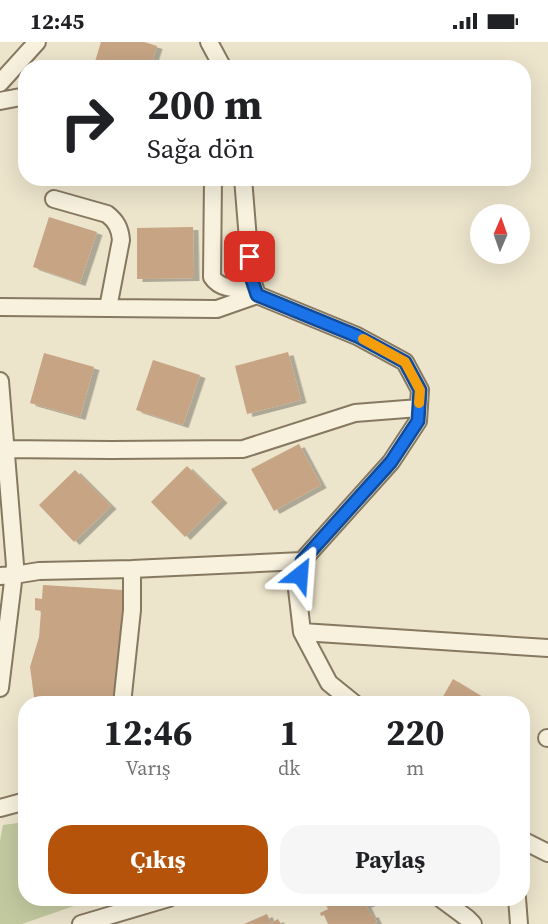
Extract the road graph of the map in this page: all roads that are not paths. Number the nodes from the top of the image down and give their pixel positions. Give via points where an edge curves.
1 (37, 42) edge
2 (209, 42) edge
3 (21, 60) edge
4 (219, 60) edge
5 (18, 63) edge
6 (0, 83) edge
7 (18, 98) edge
8 (0, 101) edge
9 (213, 186) edge
10 (244, 186) edge
11 (54, 199) dead end
12 (256, 292) junction
13 (0, 307) edge
14 (108, 308) junction
15 (0, 381) edge
16 (418, 408) junction
17 (3, 450) edge
18 (302, 561) junction
19 (132, 569) junction
20 (7, 575) edge
21 (302, 632) junction
22 (548, 648) edge
23 (0, 688) edge
24 (123, 696) edge
25 (345, 696) edge
26 (18, 803) edge
27 (0, 808) edge
28 (530, 844) edge
29 (548, 853) edge
30 (142, 906) edge
31 (451, 906) edge
32 (518, 906) edge
33 (81, 924) edge
34 (473, 924) edge
35 (519, 924) edge

1 - 3 street
2 - 4 street
5 - 6 street
7 - 8 street
9 - 12 street via 212,277 223,287
10 - 12 street via 251,277
11 - 14 street via 107,214 119,228 121,240
12 - 14 street via 217,309
12 - 16 street via 357,336 405,362 420,390
13 - 14 street
15 - 17 street
16 - 17 street via 355,413 243,449
16 - 18 street via 418,421 391,462
17 - 20 street via 15,565
18 - 19 street
18 - 21 street via 297,589
19 - 20 street
19 - 24 street
20 - 23 street
21 - 22 street
21 - 25 street via 329,683
26 - 27 street
28 - 29 street
30 - 33 street
31 - 34 street
32 - 35 street

